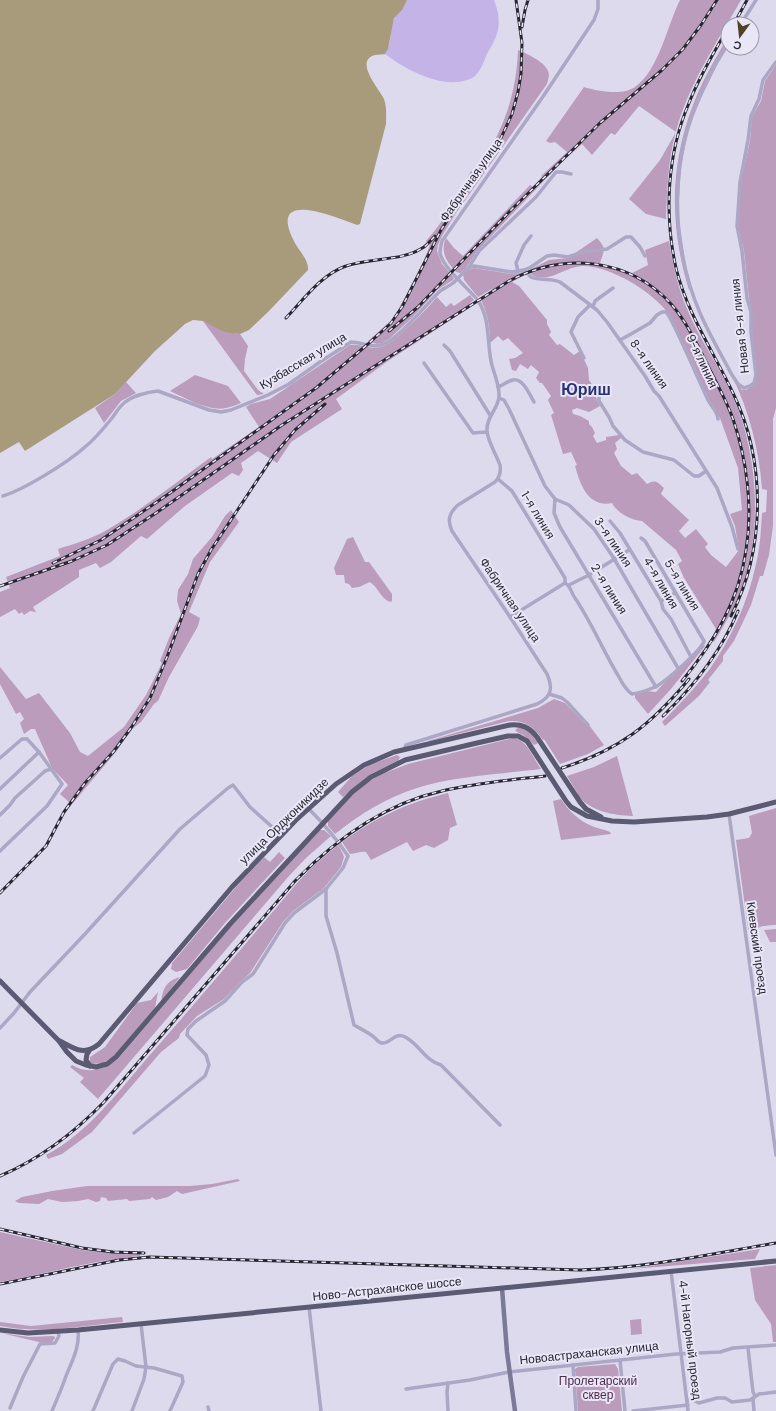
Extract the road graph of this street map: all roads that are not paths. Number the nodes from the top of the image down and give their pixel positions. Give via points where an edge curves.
1 (598, 0) edge
2 (756, 0) edge
3 (745, 16) edge
4 (721, 56) edge
5 (776, 62) edge
6 (571, 174) dead end
7 (531, 236) dead end
8 (645, 256) dead end
9 (469, 267) junction
10 (524, 270) junction
11 (518, 271) junction
12 (458, 278) junction
13 (613, 288) dead end
14 (584, 300) junction
15 (596, 301) junction
16 (591, 306) junction
17 (620, 340) junction
18 (444, 345) dead end
19 (584, 358) dead end
20 (424, 363) dead end
21 (498, 387) junction
22 (599, 387) dead end
23 (499, 398) junction
24 (534, 402) dead end
25 (490, 415) junction
26 (718, 419) dead end
27 (487, 432) junction
28 (706, 471) junction
29 (498, 479) junction
30 (6, 495) dead end
31 (555, 499) junction
32 (610, 521) dead end
33 (641, 538) dead end
34 (738, 549) dead end
35 (629, 550) junction
36 (614, 560) junction
37 (589, 575) junction
38 (567, 584) junction
39 (675, 593) junction
40 (661, 601) junction
41 (510, 617) junction
42 (691, 657) junction
43 (678, 668) junction
44 (656, 686) junction
45 (549, 694) junction
46 (588, 725) dead end
47 (404, 750) junction
48 (39, 752) junction
49 (0, 758) edge
50 (405, 760) junction
51 (51, 769) junction
52 (0, 789) edge
53 (776, 802) edge
54 (308, 808) junction
55 (729, 814) junction
56 (0, 815) edge
57 (612, 821) junction
58 (323, 822) junction
59 (281, 835) junction
60 (0, 850) edge
61 (326, 889) junction
62 (0, 981) edge
63 (22, 1003) junction
64 (0, 1028) edge
65 (59, 1040) junction
66 (89, 1051) junction
67 (92, 1067) junction
68 (776, 1116) edge
69 (771, 1117) junction
70 (500, 1125) dead end
71 (134, 1133) dead end
72 (776, 1155) edge
73 (776, 1261) edge
74 (671, 1271) junction
75 (502, 1288) junction
76 (309, 1307) junction
77 (140, 1324) junction
78 (0, 1330) edge
79 (78, 1330) junction
80 (58, 1331) junction
81 (776, 1345) edge
82 (748, 1348) junction
83 (682, 1354) junction
84 (620, 1360) junction
85 (573, 1365) junction
86 (146, 1366) junction
87 (510, 1372) junction
88 (448, 1383) junction
89 (406, 1388) dead end
90 (776, 1392) edge
91 (754, 1397) junction
92 (687, 1400) junction
93 (688, 1405) junction
94 (10, 1408) dead end
95 (52, 1411) edge
96 (93, 1411) edge
97 (132, 1411) edge
98 (170, 1411) edge
99 (321, 1411) edge
100 (448, 1411) edge
101 (515, 1411) edge
102 (576, 1411) edge
103 (625, 1411) edge
104 (633, 1411) edge
105 (688, 1411) edge
106 (754, 1411) edge

1 - 12 street, Фабричная улица via 594,20 442,241 442,257
2 - 3 street
4 - 5 street, Новая 9-я линия via 709,76 688,127 680,165 677,214 685,266 700,313 732,375 744,388 754,383 756,375 751,312 736,221 751,116 758,104 763,80
6 - 9 street, Кузбасская улица via 556,172 536,197 479,251
7 - 11 street via 516,263
8 - 10 street via 631,237 626,237 607,249 582,252 568,257 547,256
9 - 11 street
9 - 12 street, Кузбасская улица
10 - 11 street
10 - 14 street, 8-я линия via 536,278 560,282
12 - 21 street, Фабричная улица via 478,300 484,312 488,346
12 - 30 street, Кузбасская улица via 439,292 413,320 383,345 350,342 289,384 231,410 216,412 158,391 130,399 85,447 36,480
13 - 15 street
14 - 15 street
14 - 16 street, 8-я линия
15 - 16 street
16 - 17 street, 8-я линия
16 - 19 street via 578,317 571,332
17 - 26 street, 9-я линия via 650,323 657,315 666,312
17 - 28 street, 8-я линия
18 - 25 street
20 - 27 street via 470,430 473,433
21 - 23 street
21 - 24 street via 514,380 519,381
22 - 28 street via 599,401 612,426 632,445 643,452 674,460 694,476
23 - 25 street
23 - 31 street, 3-я линия via 504,400 509,409 545,486
25 - 27 street
27 - 29 street via 500,465
28 - 34 street, 8-я линия via 724,503
29 - 38 street, 1-я линия via 512,491
29 - 41 street, Фабричная улица via 452,510 448,522 452,532
31 - 36 street, 3-я линия via 569,505 591,525
31 - 37 street, 2-я линия via 554,513 560,527
32 - 35 street, 4-я линия
33 - 39 street, 5-я линия
35 - 36 street
35 - 40 street, 4-я линия
36 - 37 street
36 - 43 street, 3-я линия
37 - 38 street
37 - 44 street, 2-я линия
38 - 41 street
38 - 44 street, 1-я линия via 623,684 632,694
39 - 40 street
39 - 42 street, 5-я линия via 704,643
40 - 42 street, 4-я линия via 663,609
41 - 45 street, Фабричная улица via 547,674 551,684
42 - 43 street
43 - 44 street
45 - 46 street via 562,698
45 - 47 street via 537,704 406,746
47 - 50 main road
47 - 54 main road, улица Орджоникидзе via 355,770
47 - 57 main road, улица Орджоникидзе via 510,724 526,726 537,737 580,802 593,813
48 - 49 street via 27,739 22,739
48 - 51 street
48 - 52 street
50 - 57 main road, улица Орджоникидзе via 508,736 518,736 531,747 571,807 587,816
50 - 58 main road, улица Орджоникидзе via 365,781
51 - 56 street via 45,770
51 - 60 street via 62,784 47,806
53 - 55 main road, улица Орджоникидзе
54 - 58 street
54 - 59 main road, улица Орджоникидзе
55 - 57 main road, улица Орджоникидзе via 634,822
55 - 69 street, Киевский проезд
58 - 61 street via 348,856 343,868
58 - 67 main road, улица Орджоникидзе via 230,924 116,1057 106,1064
59 - 63 street via 250,807 233,785 228,788 180,829
59 - 66 main road, улица Орджоникидзе via 232,887 108,1034
61 - 70 street via 326,916 354,1025 380,1043 385,1043 395,1036 408,1038 433,1063 441,1065
61 - 71 street via 285,923 253,974 225,1001 188,1029 187,1035 206,1055 209,1065 205,1076
62 - 63 main road
63 - 64 street
63 - 65 main road
65 - 66 main road via 78,1050
65 - 67 main road via 72,1058
66 - 67 main road via 86,1060
68 - 69 street
69 - 72 street, Киевский проезд
73 - 74 main road, Ново-Астраханское шоссе
74 - 75 main road, Ново-Астраханское шоссе
74 - 83 street, 4-й Нагорный проезд
75 - 76 main road, Ново-Астраханское шоссе
75 - 87 street
76 - 77 main road, Ново-Астраханское шоссе
76 - 99 street
77 - 79 main road, Ново-Астраханское шоссе
77 - 86 street
78 - 80 main road, Ново-Астраханское шоссе via 28,1333
79 - 80 main road, Ново-Астраханское шоссе
79 - 95 street via 73,1361
80 - 94 street via 55,1343 40,1344
81 - 82 street, Новоастраханская улица
82 - 83 street, Новоастраханская улица
82 - 91 street
83 - 84 street, Новоастраханская улица
83 - 92 street, 4-й Нагорный проезд
84 - 85 street, Новоастраханская улица
84 - 103 street
85 - 87 street, Новоастраханская улица
85 - 102 street
86 - 96 street via 136,1366 118,1359
86 - 97 street
86 - 98 street via 183,1377
87 - 88 street, Новоастраханская улица
87 - 101 street
88 - 89 street, Новоастраханская улица
88 - 100 street
90 - 91 street
91 - 92 street via 732,1402 725,1398 717,1398 699,1404
91 - 106 street
92 - 93 street, 4-й Нагорный проезд
93 - 104 street
93 - 105 street, 4-й Нагорный проезд

